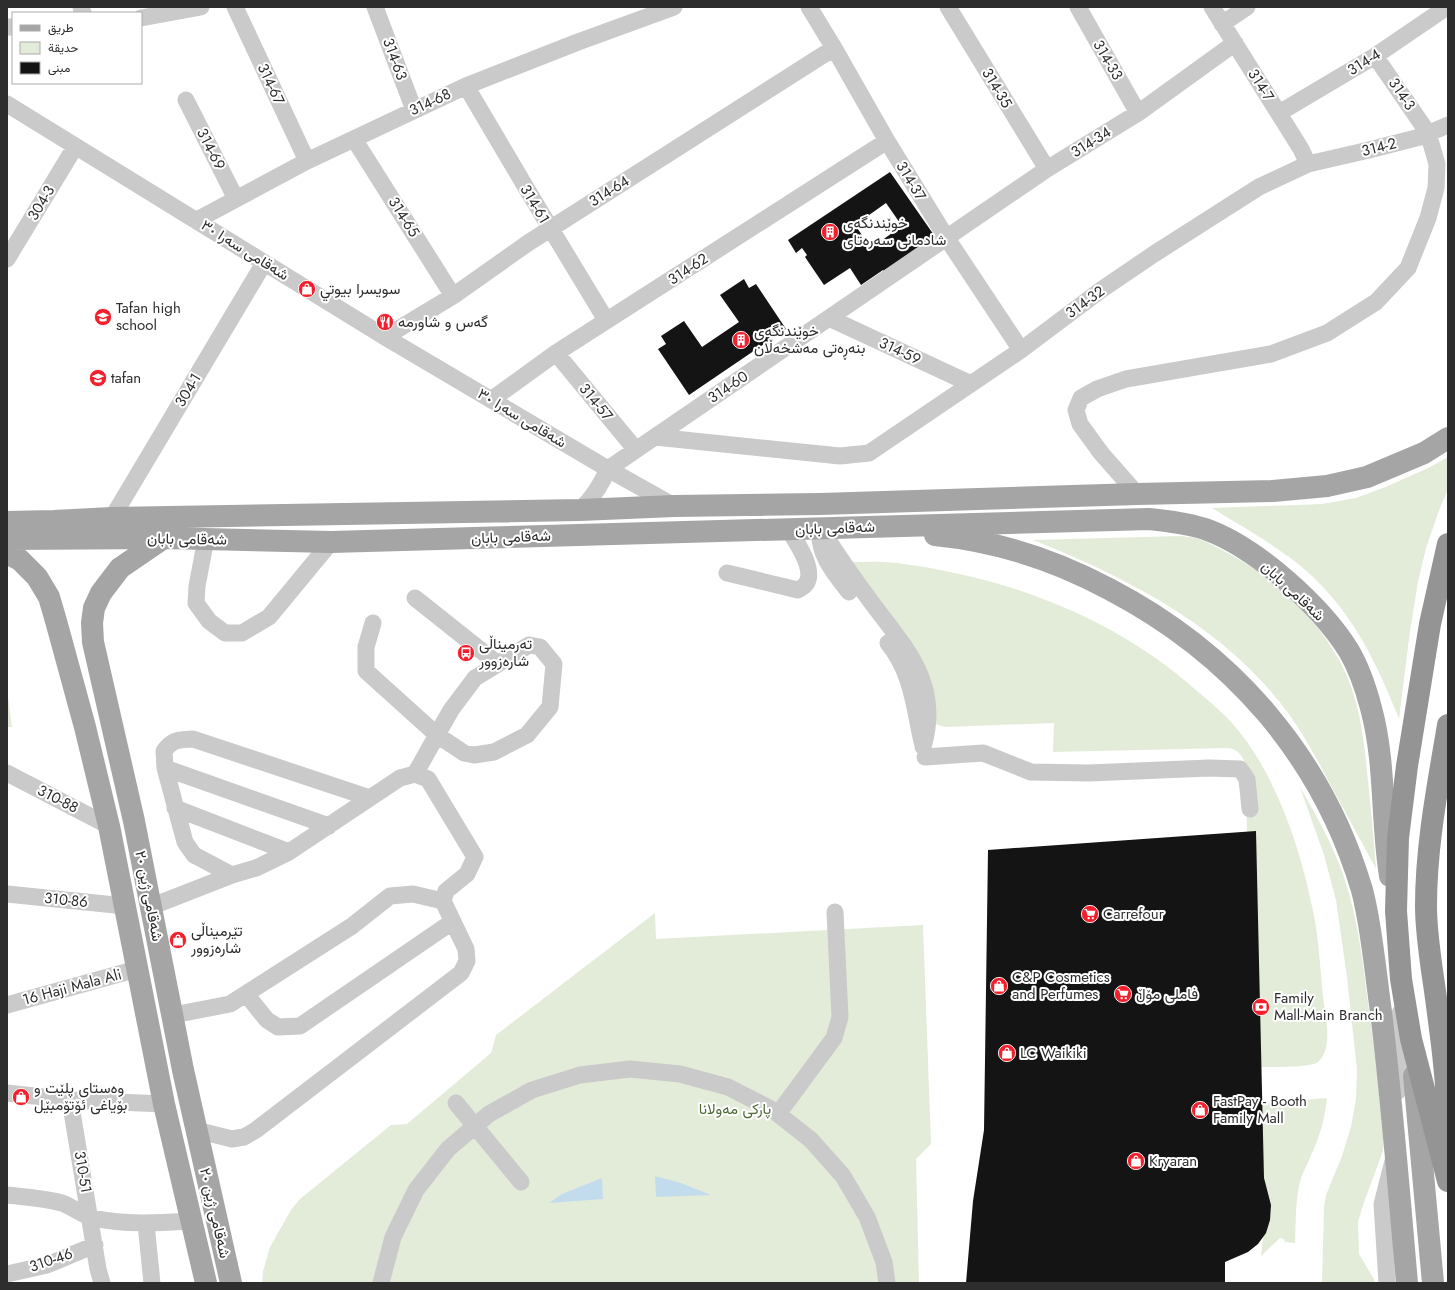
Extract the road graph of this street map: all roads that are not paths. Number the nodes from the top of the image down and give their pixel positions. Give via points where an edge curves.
1 (201, 7) edge
2 (235, 7) edge
3 (375, 7) edge
4 (674, 7) edge
5 (808, 7) edge
6 (948, 7) edge
7 (1078, 7) edge
8 (1212, 7) edge
9 (1246, 7) edge
10 (1447, 7) edge
11 (142, 18) edge
12 (1222, 24) junction
13 (1235, 43) junction
14 (834, 48) junction
15 (1376, 56) junction
16 (466, 86) junction
17 (186, 100) dead end
18 (7, 104) edge
19 (414, 110) junction
20 (1138, 112) junction
21 (1279, 113) junction
22 (1448, 125) edge
23 (1428, 133) junction
24 (354, 138) junction
25 (887, 141) junction
26 (75, 147) junction
27 (308, 161) junction
28 (1308, 164) junction
29 (1047, 169) junction
30 (236, 199) junction
31 (197, 220) junction
32 (550, 229) junction
33 (946, 238) junction
34 (7, 260) edge
35 (264, 262) junction
36 (453, 296) junction
37 (829, 318) junction
38 (606, 320) junction
39 (385, 337) junction
40 (1021, 350) junction
41 (556, 353) junction
42 (971, 384) junction
43 (491, 400) junction
44 (655, 437) junction
45 (1448, 438) edge
46 (636, 450) junction
47 (608, 469) junction
48 (1138, 494) junction
49 (793, 504) junction
50 (820, 504) junction
51 (674, 506) junction
52 (580, 510) junction
53 (112, 518) junction
54 (7, 522) edge
55 (860, 527) junction
56 (790, 529) junction
57 (821, 529) junction
58 (164, 538) junction
59 (7, 539) edge
60 (206, 539) junction
61 (331, 542) junction
62 (1448, 544) edge
63 (7, 553) edge
64 (727, 573) dead end
65 (415, 598) dead end
66 (373, 623) dead end
67 (498, 664) junction
68 (112, 722) junction
69 (1448, 725) edge
70 (85, 727) junction
71 (437, 735) junction
72 (925, 757) dead end
73 (165, 768) junction
74 (7, 773) edge
75 (415, 774) junction
76 (370, 798) junction
77 (175, 808) junction
78 (1250, 809) dead end
79 (110, 826) junction
80 (329, 826) junction
81 (289, 852) junction
82 (232, 875) junction
83 (7, 894) edge
84 (443, 901) junction
85 (125, 906) junction
86 (150, 907) junction
87 (1396, 911) junction
88 (835, 912) dead end
89 (452, 922) junction
90 (137, 970) junction
91 (1401, 979) junction
92 (246, 994) junction
93 (7, 1005) edge
94 (173, 1016) junction
95 (1411, 1039) junction
96 (7, 1093) edge
97 (70, 1100) junction
98 (456, 1102) dead end
99 (164, 1104) junction
100 (778, 1114) junction
101 (1448, 1124) edge
102 (475, 1126) junction
103 (196, 1130) junction
104 (1395, 1152) junction
105 (1448, 1181) edge
106 (520, 1182) dead end
107 (7, 1195) edge
108 (90, 1217) junction
109 (191, 1221) junction
110 (146, 1224) junction
111 (95, 1244) junction
112 (7, 1274) edge
113 (102, 1283) edge
114 (152, 1283) edge
115 (206, 1283) edge
116 (231, 1283) edge
117 (381, 1283) edge
118 (888, 1283) edge
119 (1387, 1283) edge
120 (1407, 1283) edge
121 (1433, 1283) edge

1 - 11 street
2 - 27 street, 314-67
3 - 19 street, 314-63
4 - 16 street, 314-68
5 - 14 street, 314-37
6 - 29 street, 314-35
7 - 20 street, 314-33
8 - 12 street, 314-7
9 - 12 street
10 - 15 street, 314-4
12 - 13 street, 314-7
13 - 20 street, 314-34
13 - 21 street, 314-7
14 - 25 street, 314-37
14 - 32 street, 314-64
15 - 21 street, 314-4
15 - 23 street, 314-3
16 - 19 street, 314-68
16 - 32 street, 314-61
17 - 30 street, 314-69
18 - 26 street, شەقامی سەرا ٣٠
19 - 24 street, 314-68
20 - 29 street, 314-34
21 - 28 street, 314-7
22 - 23 street, 314-2
23 - 28 street, 314-2
23 - 48 street, 314-3 via 1437,164 1436,188 1428,218 1408,268 1376,302 1327,334 1271,354 1126,379 1097,388 1081,398 1076,410 1080,424 1101,454
24 - 27 street, 314-68
24 - 36 street, 314-65
25 - 33 street, 314-37
25 - 38 street, 314-62
26 - 31 street, شەقامی سەرا ٣٠
26 - 34 street, 304-3
27 - 30 street, 314-68
28 - 40 street, 314-32 via 1259,187 1154,254
29 - 33 street, 314-34
30 - 31 street, 314-68
31 - 35 street, شەقامی سەرا ٣٠
32 - 36 street, 314-64
32 - 38 street, 314-61
33 - 37 street, 314-60
33 - 40 street, 314-37
35 - 39 street, شەقامی سەرا ٣٠
35 - 53 street, 304-1
36 - 39 street, 314-64
37 - 42 street, 314-59
37 - 44 street, 314-60
38 - 41 street, 314-62
39 - 43 street, شەقامی سەرا ٣٠
40 - 42 street, 314-32
41 - 43 street, 314-62
41 - 46 street, 314-57
42 - 44 street, 314-32 via 869,453 840,456
43 - 47 street, شەقامی سەرا ٣٠
44 - 46 street, 314-60
45 - 48 main road via 1424,453 1367,478 1326,486 1273,491
46 - 47 street, 314-60
47 - 51 street, شەقامی سەرا ٣٠
47 - 52 street via 592,498
48 - 50 main road
49 - 50 main road
49 - 51 main road
49 - 56 main road
50 - 57 main road
51 - 52 main road
52 - 53 main road
53 - 54 main road
55 - 57 main road, شەقامی بابان
55 - 87 main road, شەقامی بابان via 1149,519 1205,529 1252,554 1280,575 1328,624 1349,652 1362,680 1371,708 1380,759 1386,837
55 - 104 main road via 948,536 991,544 1022,552 1089,578 1181,632 1224,667 1270,715 1297,752 1324,797 1363,892 1374,952
56 - 57 main road, شەقامی بابان
56 - 61 main road, شەقامی بابان
56 - 64 street via 806,562 808,575 804,587 798,590
57 - 57 street via 821,546 826,560 892,648 904,669 912,692 923,747 929,722 928,704 917,667
58 - 59 main road, شەقامی بابان
58 - 60 main road, شەقامی بابان
58 - 68 main road, شەقامی ژین ٢٠ via 120,568 101,593 94,608 93,642
60 - 61 main road, شەقامی بابان
60 - 61 street via 196,603 209,621 225,633 242,633 269,617
62 - 87 highway via 1430,624 1407,766 1398,838
63 - 70 main road, شەقامی ژین ٢٠ via 20,560 37,577 49,597
65 - 67 street
66 - 71 street via 366,647 366,671
67 - 71 street via 475,678 451,710
67 - 71 street via 529,645 540,647 554,664 550,707 527,735 494,752 474,755 464,754
68 - 70 main road
68 - 86 main road, شەقامی ژین ٢٠
69 - 101 highway via 1432,817 1426,907 1447,1089
70 - 79 main road, شەقامی ژین ٢٠
71 - 75 street
72 - 78 street via 983,753 1031,772 1240,769 1247,779
73 - 76 street via 164,751 169,745 177,740 193,739
73 - 77 street
73 - 80 street
74 - 79 street, 310-88
75 - 76 street via 400,778
75 - 84 street via 428,778 476,857 466,874 446,891
76 - 80 street
77 - 81 street
77 - 82 street via 185,842 194,854
79 - 85 main road, شەقامی ژین ٢٠
80 - 81 street
81 - 82 street via 256,868
82 - 86 street
83 - 85 street, 310-86
84 - 89 street
84 - 92 street via 413,894 390,896 352,926
85 - 90 main road, شەقامی ژین ٢٠
86 - 94 main road, شەقامی ژین ٢٠
87 - 91 highway
88 - 100 street via 840,1017 838,1029
89 - 92 street via 300,1026 278,1027 267,1020
89 - 103 street via 466,949 467,961 461,973 256,1130 244,1137 232,1139
90 - 93 street, 16 Haji Mala Ali
90 - 99 main road, شەقامی ژین ٢٠
91 - 95 highway
91 - 104 street
92 - 94 street via 230,1004
94 - 103 main road, شەقامی ژین ٢٠
95 - 105 highway
95 - 121 main road
96 - 97 street
97 - 99 street
97 - 108 street, 310-51
98 - 102 street
99 - 109 main road, شەقامی ژین ٢٠
100 - 102 street via 728,1087 680,1074 630,1069 580,1075 532,1090 489,1114
100 - 118 street via 811,1140 843,1176 867,1217 884,1262
102 - 106 street
102 - 117 street via 448,1149 416,1190 393,1237
103 - 116 main road, شەقامی ژین ٢٠
104 - 119 street via 1382,1204
104 - 120 main road
107 - 108 street via 64,1204
108 - 110 street
108 - 111 street, 310-51
109 - 110 street
109 - 115 main road, شەقامی ژین ٢٠
110 - 114 street
111 - 112 street, 310-46 via 47,1265
111 - 113 street, 310-51

